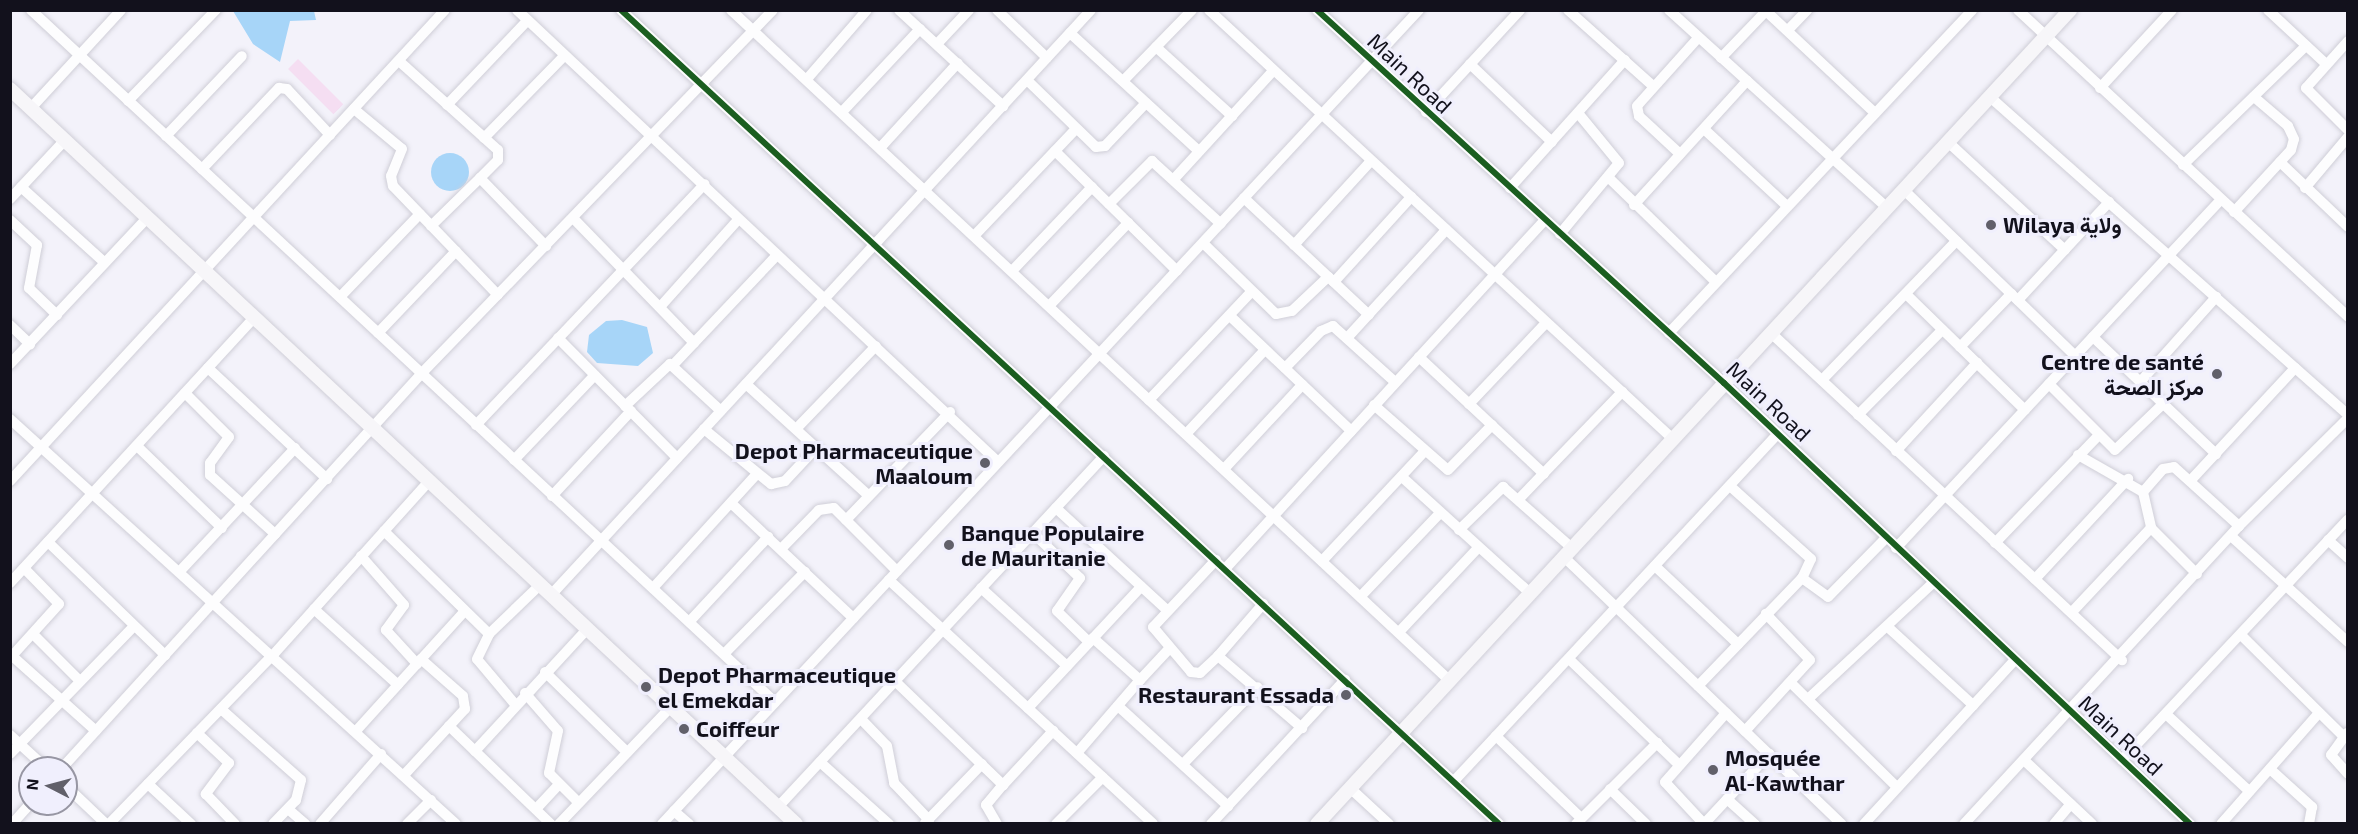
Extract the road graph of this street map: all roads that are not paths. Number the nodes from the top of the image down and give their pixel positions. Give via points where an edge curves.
1 (31, 10) edge
2 (121, 10) edge
3 (216, 10) edge
4 (445, 10) edge
5 (517, 10) edge
6 (621, 10) edge
7 (731, 10) edge
8 (773, 10) edge
9 (867, 10) edge
10 (899, 10) edge
11 (969, 10) edge
12 (1091, 10) edge
13 (1192, 10) edge
14 (1209, 10) edge
15 (1317, 10) edge
16 (1419, 10) edge
17 (1520, 10) edge
18 (1568, 10) edge
19 (1807, 10) edge
20 (1972, 10) edge
21 (2018, 10) edge
22 (2070, 10) edge
23 (2172, 10) edge
24 (2268, 10) edge
25 (999, 11) edge
26 (1767, 11) edge
27 (1673, 12) edge
28 (528, 20) junction
29 (920, 29) junction
30 (1788, 30) junction
31 (753, 32) junction
32 (1070, 33) junction
33 (2045, 37) junction
34 (1698, 38) junction
35 (2348, 40) edge
36 (937, 44) junction
37 (2306, 46) junction
38 (1156, 47) junction
39 (79, 56) junction
40 (242, 56) dead end
41 (564, 56) junction
42 (1047, 58) junction
43 (1721, 58) junction
44 (1625, 60) junction
45 (399, 61) junction
46 (1371, 62) junction
47 (958, 63) junction
48 (2325, 63) junction
49 (1470, 64) junction
50 (1273, 70) junction
51 (807, 79) junction
52 (1027, 80) junction
53 (1123, 81) junction
54 (1747, 81) junction
55 (702, 86) junction
56 (1653, 86) junction
57 (2100, 88) junction
58 (13, 95) edge
59 (1990, 97) junction
60 (2254, 97) junction
61 (128, 101) junction
62 (1146, 103) junction
63 (447, 105) junction
64 (1003, 106) junction
65 (31, 108) junction
66 (354, 109) junction
67 (842, 112) junction
68 (1426, 112) junction
69 (1578, 113) junction
70 (1875, 113) junction
71 (1232, 116) junction
72 (1321, 116) junction
73 (1076, 129) junction
74 (1704, 129) junction
75 (2348, 130) edge
76 (330, 135) junction
77 (166, 136) junction
78 (2348, 137) edge
79 (484, 138) junction
80 (650, 139) junction
81 (65, 140) junction
82 (1552, 142) junction
83 (1948, 142) junction
84 (880, 148) junction
85 (1055, 151) junction
86 (1199, 151) junction
87 (1680, 154) junction
88 (1832, 159) junction
89 (1371, 161) junction
90 (2280, 162) junction
91 (2183, 165) junction
92 (202, 169) junction
93 (480, 178) junction
94 (1608, 178) junction
95 (1174, 179) junction
96 (705, 184) junction
97 (21, 187) junction
98 (1092, 187) junction
99 (1510, 188) junction
100 (2305, 188) junction
101 (925, 190) junction
102 (1904, 190) junction
103 (1411, 197) junction
104 (1244, 198) junction
105 (10, 199) edge
106 (2220, 200) junction
107 (2109, 202) junction
108 (1109, 204) junction
109 (1634, 205) junction
110 (1787, 206) junction
111 (1887, 208) junction
112 (2234, 212) junction
113 (420, 214) junction
114 (148, 217) junction
115 (254, 217) junction
116 (573, 218) junction
117 (10, 220) edge
118 (738, 220) junction
119 (1545, 220) junction
120 (1128, 223) junction
121 (1221, 224) junction
122 (431, 225) junction
123 (2348, 227) edge
124 (1446, 230) junction
125 (1560, 234) junction
126 (974, 236) junction
127 (1956, 241) junction
128 (875, 243) junction
129 (1203, 243) junction
130 (1294, 245) junction
131 (546, 246) junction
132 (2065, 250) junction
133 (456, 251) junction
134 (2169, 255) junction
135 (776, 256) junction
136 (105, 263) junction
137 (624, 269) junction
138 (205, 271) junction
139 (1177, 271) junction
140 (1012, 272) junction
141 (1494, 274) junction
142 (1331, 280) junction
143 (1716, 282) junction
144 (1251, 292) junction
145 (1906, 294) junction
146 (498, 295) junction
147 (340, 297) junction
148 (2014, 297) junction
149 (2216, 297) junction
150 (824, 299) junction
151 (1049, 306) junction
152 (660, 307) junction
153 (2345, 310) edge
154 (57, 315) junction
155 (1369, 315) junction
156 (1230, 316) junction
157 (255, 317) junction
158 (1545, 323) junction
159 (10, 325) edge
160 (1942, 330) junction
161 (378, 333) junction
162 (1669, 333) junction
163 (1772, 333) junction
164 (2093, 337) junction
165 (558, 338) junction
166 (1347, 338) junction
167 (694, 343) junction
168 (30, 344) junction
169 (876, 346) junction
170 (1960, 347) junction
171 (1265, 350) junction
172 (1100, 354) junction
173 (2075, 356) junction
174 (1419, 357) junction
175 (1977, 363) junction
176 (10, 364) edge
177 (674, 364) junction
178 (208, 368) junction
179 (1285, 368) junction
180 (2295, 368) junction
181 (421, 374) junction
182 (595, 375) junction
183 (1822, 380) junction
184 (2141, 381) junction
185 (1395, 382) junction
186 (1724, 383) junction
187 (746, 384) junction
188 (2049, 384) junction
189 (1302, 385) junction
190 (1622, 392) junction
191 (185, 393) junction
192 (1149, 400) junction
193 (2164, 403) junction
194 (1469, 404) junction
195 (1374, 405) junction
196 (1051, 406) junction
197 (628, 408) junction
198 (2025, 410) junction
199 (721, 411) junction
200 (950, 412) junction
201 (1858, 415) junction
202 (2348, 417) edge
203 (10, 419) edge
204 (476, 425) junction
205 (1492, 425) junction
206 (373, 428) junction
207 (704, 429) junction
208 (796, 429) junction
209 (1351, 431) junction
210 (1186, 434) junction
211 (1778, 434) junction
212 (2098, 436) junction
213 (1673, 439) junction
214 (137, 446) junction
215 (41, 447) junction
216 (295, 448) junction
217 (816, 448) junction
218 (1896, 451) junction
219 (1424, 452) junction
220 (2216, 454) junction
221 (2078, 455) junction
222 (1104, 456) junction
223 (678, 458) junction
224 (514, 460) junction
225 (998, 462) junction
226 (1224, 470) junction
227 (1544, 474) junction
228 (755, 476) junction
229 (1402, 477) junction
230 (327, 479) junction
231 (2128, 479) junction
232 (2192, 480) junction
233 (10, 481) edge
234 (429, 481) junction
235 (1730, 486) junction
236 (2143, 492) junction
237 (93, 493) junction
238 (552, 496) junction
239 (869, 496) junction
240 (1944, 496) junction
241 (1519, 499) junction
242 (731, 503) junction
243 (243, 505) junction
244 (1056, 507) junction
245 (1440, 513) junction
246 (1273, 516) junction
247 (2348, 519) edge
248 (846, 520) junction
249 (2239, 526) junction
250 (222, 528) junction
251 (2151, 528) junction
252 (1459, 530) junction
253 (384, 531) junction
254 (1033, 532) junction
255 (275, 534) junction
256 (2231, 536) junction
257 (768, 537) junction
258 (1886, 538) junction
259 (2328, 540) junction
260 (601, 541) junction
261 (48, 543) junction
262 (1995, 543) junction
263 (1478, 548) junction
264 (1896, 548) junction
265 (782, 549) junction
266 (1568, 552) junction
267 (361, 556) junction
268 (2348, 558) edge
269 (1216, 560) junction
270 (1322, 561) junction
271 (1655, 566) junction
272 (24, 568) junction
273 (1225, 569) junction
274 (182, 570) junction
275 (897, 571) junction
276 (805, 572) junction
277 (2197, 574) junction
278 (1802, 578) junction
279 (2035, 579) junction
280 (889, 580) junction
281 (10, 583) edge
282 (1934, 583) junction
283 (2287, 583) junction
284 (540, 585) junction
285 (1141, 586) junction
286 (653, 588) junction
287 (981, 588) junction
288 (1530, 593) junction
289 (551, 595) junction
290 (1361, 596) junction
291 (214, 601) junction
292 (1263, 604) junction
293 (1617, 608) junction
294 (314, 609) junction
295 (1166, 609) junction
296 (465, 610) junction
297 (2072, 612) junction
298 (1766, 614) junction
299 (853, 618) junction
300 (690, 621) junction
301 (134, 626) junction
302 (587, 629) junction
303 (943, 629) junction
304 (1890, 629) junction
305 (1400, 631) junction
306 (33, 634) junction
307 (489, 634) junction
308 (2242, 636) junction
309 (1091, 640) junction
310 (2348, 642) edge
311 (1738, 644) junction
312 (1168, 650) junction
313 (725, 653) junction
314 (11, 655) edge
315 (165, 655) junction
316 (273, 655) junction
317 (1218, 656) junction
318 (1569, 658) junction
319 (2015, 660) junction
320 (2122, 660) junction
321 (419, 661) junction
322 (1067, 666) junction
323 (545, 672) junction
324 (1140, 680) junction
325 (1345, 680) junction
326 (1449, 680) junction
327 (80, 681) junction
328 (896, 681) junction
329 (1791, 683) junction
330 (398, 685) junction
331 (1698, 686) junction
332 (1258, 687) junction
333 (525, 693) junction
334 (1808, 699) junction
335 (61, 700) junction
336 (775, 702) junction
337 (514, 703) junction
338 (1973, 705) junction
339 (1118, 706) junction
340 (671, 707) junction
341 (1028, 708) junction
342 (221, 709) junction
343 (1726, 713) junction
344 (2070, 713) junction
345 (2319, 713) junction
346 (2167, 715) junction
347 (861, 719) junction
348 (449, 726) junction
349 (1302, 728) junction
350 (96, 730) junction
351 (356, 731) junction
352 (1053, 731) junction
353 (1745, 731) junction
354 (1401, 732) junction
355 (197, 733) junction
356 (10, 735) edge
357 (2346, 735) edge
358 (1496, 736) junction
359 (1657, 742) junction
360 (20, 744) junction
361 (475, 751) junction
362 (627, 752) junction
363 (1077, 753) junction
364 (10, 754) edge
365 (381, 754) junction
366 (1769, 754) junction
367 (33, 756) edge
368 (73, 756) edge
369 (724, 757) junction
370 (2122, 760) junction
371 (2025, 761) junction
372 (820, 762) junction
373 (982, 764) junction
374 (1183, 764) junction
375 (1678, 764) junction
376 (2270, 769) junction
377 (2348, 774) edge
378 (404, 775) junction
379 (1103, 777) junction
380 (1454, 781) junction
381 (148, 783) junction
382 (559, 784) junction
383 (1003, 785) junction
384 (1350, 788) junction
385 (1897, 788) junction
386 (1610, 789) junction
387 (2249, 791) junction
388 (78, 797) edge
389 (1727, 799) junction
390 (431, 800) junction
391 (579, 803) junction
392 (2071, 804) junction
393 (1228, 806) junction
394 (778, 807) junction
395 (288, 809) junction
396 (536, 809) junction
397 (674, 811) junction
398 (1578, 821) edge
399 (927, 822) edge
400 (1056, 823) edge
401 (108, 824) edge
402 (191, 824) edge
403 (235, 824) edge
404 (273, 824) edge
405 (305, 824) edge
406 (320, 824) edge
407 (406, 824) edge
408 (456, 824) edge
409 (551, 824) edge
410 (559, 824) edge
411 (662, 824) edge
412 (689, 824) edge
413 (796, 824) edge
414 (889, 824) edge
415 (997, 824) edge
416 (1153, 824) edge
417 (1211, 824) edge
418 (1317, 824) edge
419 (1389, 824) edge
420 (1499, 824) edge
421 (1646, 824) edge
422 (1704, 824) edge
423 (1755, 824) edge
424 (1841, 824) edge
425 (1864, 824) edge
426 (1964, 824) edge
427 (2054, 824) edge
428 (2092, 824) edge
429 (2190, 824) edge
430 (2221, 824) edge
431 (2309, 824) edge

1 - 39 street
2 - 39 street
3 - 61 street
4 - 45 street
5 - 28 street
6 - 55 street
7 - 31 street
8 - 31 street
9 - 51 street
10 - 29 street
11 - 36 street
12 - 32 street
13 - 38 street
14 - 50 street
15 - 46 street, Main Road
16 - 46 street
17 - 49 street
18 - 44 street
19 - 30 street
20 - 70 street
21 - 33 street
22 - 33 street
23 - 57 street
24 - 37 street
25 - 42 street
26 - 30 street
26 - 43 street
27 - 34 street
28 - 41 street
28 - 63 street
29 - 36 street
29 - 67 street
30 - 70 street
31 - 51 street
31 - 55 street
32 - 42 street
32 - 53 street
33 - 57 street
33 - 59 street
34 - 43 street
34 - 56 street
35 - 48 street
36 - 47 street
37 - 48 street
37 - 60 street
38 - 53 street
38 - 71 street
39 - 61 street
39 - 65 street
40 - 77 street
41 - 79 street
41 - 80 street
42 - 52 street
43 - 54 street
44 - 56 street
44 - 69 street
45 - 63 street
45 - 66 street
46 - 68 street, Main Road
46 - 72 street
47 - 64 street
47 - 84 street
48 - 75 street via 2306,88
49 - 68 street
49 - 82 street
50 - 71 street
50 - 72 street
51 - 67 street
52 - 64 street
52 - 73 street
53 - 62 street
54 - 74 street
54 - 88 street
55 - 80 street
55 - 128 street
56 - 87 street via 1637,111
57 - 91 street
58 - 65 street
59 - 83 street
59 - 107 street
60 - 90 street via 2289,126 2291,150
60 - 91 street
61 - 77 street
62 - 73 street via 1105,146 1096,147
62 - 86 street
63 - 79 street
64 - 101 street
65 - 81 street
66 - 76 street
66 - 113 street via 402,148 391,176 393,186
67 - 84 street
68 - 99 street, Main Road
69 - 82 street
69 - 94 street via 1619,159
70 - 88 street
71 - 86 street
72 - 89 street
72 - 104 street
73 - 85 street
74 - 87 street
74 - 110 street
76 - 92 street via 287,89 279,88
76 - 115 street
77 - 92 street
78 - 100 street
79 - 93 street via 500,155
80 - 96 street
80 - 116 street
81 - 97 street
81 - 114 street
82 - 99 street
83 - 102 street
83 - 132 street
84 - 101 street
85 - 98 street
85 - 126 street
86 - 95 street
87 - 109 street
88 - 110 street
88 - 111 street
89 - 103 street
89 - 130 street
90 - 100 street
90 - 112 street
91 - 106 street
92 - 115 street
93 - 122 street
93 - 131 street
94 - 109 street
94 - 125 street
95 - 108 street via 1147,163
95 - 121 street
96 - 118 street
96 - 137 street
97 - 105 street
97 - 136 street
98 - 108 street
98 - 140 street
99 - 119 street, Main Road
100 - 123 street
101 - 126 street
101 - 128 street
102 - 111 street
102 - 127 street
103 - 124 street
103 - 142 street
104 - 121 street
104 - 130 street
106 - 112 street
106 - 134 street
107 - 132 street
107 - 134 street
108 - 120 street
109 - 143 street
110 - 143 street
111 - 163 street
112 - 153 street
113 - 122 street
113 - 147 street
114 - 136 street
114 - 138 street
115 - 138 street
115 - 147 street
116 - 131 street
116 - 137 street
117 - 154 street via 37,245 29,288
118 - 135 street
118 - 152 street
119 - 125 street, Main Road
119 - 141 street
120 - 139 street
120 - 151 street
121 - 129 street
122 - 133 street
124 - 141 street
124 - 155 street
125 - 162 street, Main Road
126 - 140 street
127 - 145 street
127 - 148 street
128 - 150 street
128 - 196 street
129 - 139 street
129 - 144 street
130 - 142 street
131 - 146 street
132 - 148 street
133 - 146 street
133 - 161 street
134 - 149 street
134 - 164 street
135 - 150 street
135 - 167 street
136 - 154 street
137 - 152 street
137 - 165 street
138 - 157 street
138 - 215 street
139 - 172 street
140 - 151 street
141 - 158 street
141 - 174 street
142 - 144 street via 1284,314 1269,311
142 - 155 street
143 - 162 street
144 - 156 street
145 - 160 street
145 - 183 street
146 - 181 street
147 - 161 street
148 - 170 street
148 - 173 street
149 - 180 street
149 - 184 street
150 - 169 street
150 - 187 street
151 - 172 street
152 - 167 street
154 - 168 street
155 - 166 street
156 - 171 street
156 - 192 street
157 - 178 street
157 - 206 street
158 - 190 street
158 - 194 street
159 - 168 street
160 - 170 street
160 - 201 street
161 - 181 street
162 - 186 street, Main Road
163 - 183 street
163 - 186 street
164 - 173 street
164 - 184 street
165 - 182 street
165 - 204 street
166 - 179 street via 1333,326 1325,327
166 - 185 street
167 - 177 street
168 - 176 street
169 - 200 street
169 - 208 street
170 - 175 street
171 - 179 street
171 - 210 street
172 - 192 street
172 - 196 street
173 - 188 street
174 - 185 street
174 - 194 street
175 - 198 street
175 - 218 street
177 - 197 street via 662,366
177 - 199 street
178 - 191 street
178 - 216 street
179 - 189 street
180 - 202 street
180 - 220 street
181 - 204 street
181 - 206 street
182 - 197 street
182 - 224 street
183 - 201 street
184 - 193 street
185 - 195 street
186 - 211 street, Main Road
186 - 213 street
187 - 199 street
187 - 208 street
188 - 198 street
188 - 212 street
189 - 209 street
189 - 226 street
190 - 213 street
190 - 227 street
191 - 214 street
191 - 243 street via 227,432 228,442 208,467
192 - 210 street
193 - 212 street via 2120,448 2110,448
193 - 220 street
194 - 205 street
195 - 209 street
195 - 219 street
196 - 222 street
196 - 225 street
197 - 223 street
197 - 238 street
198 - 240 street
199 - 207 street
200 - 225 street
200 - 239 street
201 - 218 street
202 - 249 street
203 - 215 street
204 - 224 street
205 - 219 street via 1454,468 1442,469
205 - 227 street
206 - 230 street
206 - 234 street
207 - 223 street
207 - 228 street
208 - 217 street
209 - 246 street
210 - 226 street
211 - 235 street
211 - 258 street, Main Road
212 - 221 street
213 - 266 street
214 - 237 street
214 - 250 street
215 - 233 street
215 - 237 street
216 - 230 street
216 - 243 street
217 - 228 street via 778,484
217 - 239 street
218 - 240 street
219 - 229 street
220 - 232 street
221 - 231 street
221 - 262 street
222 - 244 street
222 - 269 street
223 - 260 street
224 - 238 street
225 - 275 street
226 - 246 street
227 - 241 street
228 - 242 street
229 - 245 street
229 - 270 street
230 - 255 street
231 - 236 street
231 - 279 street
232 - 236 street via 2167,467
232 - 249 street
234 - 253 street
234 - 284 street
235 - 271 street
235 - 278 street via 1811,559
236 - 251 street
237 - 261 street
237 - 274 street
238 - 260 street
239 - 248 street
240 - 262 street
240 - 264 street
241 - 252 street via 1498,488
241 - 266 street
242 - 257 street
242 - 286 street
243 - 250 street
243 - 255 street
244 - 254 street
244 - 285 street
245 - 252 street
245 - 290 street
246 - 270 street
246 - 273 street
247 - 259 street
248 - 265 street via 834,508 823,508
248 - 275 street
249 - 256 street
250 - 274 street
251 - 277 street
251 - 297 street
252 - 263 street
253 - 267 street
253 - 296 street
254 - 287 street
254 - 309 street via 1080,578 1058,611
255 - 291 street
256 - 277 street
256 - 283 street
257 - 265 street
257 - 300 street
258 - 264 street, Main Road
258 - 278 street via 1828,597
259 - 268 street
259 - 283 street
260 - 286 street
260 - 289 street
261 - 272 street
261 - 301 street
262 - 279 street
263 - 288 street
263 - 305 street
264 - 282 street, Main Road
265 - 276 street
266 - 288 street
266 - 293 street
267 - 294 street
267 - 321 street via 404,605 386,630
269 - 273 street
269 - 295 street
270 - 290 street
271 - 293 street
271 - 311 street
272 - 281 street
272 - 306 street via 58,604
273 - 292 street
274 - 291 street
275 - 280 street
276 - 299 street
276 - 313 street
277 - 320 street
278 - 298 street
279 - 297 street
280 - 299 street
280 - 303 street
282 - 304 street
282 - 319 street, Main Road
283 - 308 street
283 - 310 street
284 - 289 street
284 - 307 street
285 - 295 street
285 - 309 street
286 - 300 street
287 - 303 street
287 - 322 street
288 - 326 street
289 - 302 street
290 - 305 street
291 - 315 street
291 - 316 street
292 - 317 street
292 - 325 street
293 - 318 street
293 - 331 street
294 - 316 street
294 - 330 street
295 - 312 street via 1152,632
296 - 307 street
296 - 321 street
297 - 320 street
298 - 311 street
298 - 329 street via 1808,653 1808,665
299 - 336 street
300 - 313 street
301 - 315 street
301 - 327 street
302 - 323 street
302 - 340 street
303 - 328 street
303 - 341 street
304 - 334 street
304 - 338 street
305 - 326 street
306 - 314 street
306 - 327 street
307 - 337 street via 477,660
308 - 345 street
308 - 346 street
309 - 322 street
309 - 324 street
311 - 331 street
312 - 317 street via 1195,673
312 - 324 street
313 - 336 street
314 - 335 street
315 - 350 street
316 - 342 street
316 - 351 street
317 - 332 street
318 - 358 street
318 - 359 street
319 - 338 street
319 - 344 street, Main Road
320 - 344 street
321 - 330 street
321 - 348 street via 463,696 465,709
322 - 341 street
323 - 333 street
323 - 362 street
324 - 339 street
325 - 349 street
325 - 354 street
326 - 354 street
327 - 335 street
328 - 347 street
328 - 373 street
329 - 334 street
329 - 353 street
330 - 351 street
331 - 343 street
332 - 349 street
332 - 374 street
333 - 337 street
333 - 382 street via 556,726 549,769
334 - 385 street
335 - 350 street
335 - 360 street
336 - 369 street
337 - 361 street
338 - 385 street
339 - 363 street
339 - 374 street
340 - 362 street
340 - 369 street
341 - 352 street
342 - 355 street
342 - 395 street via 301,780 301,791
343 - 353 street
343 - 375 street
344 - 370 street, Main Road
344 - 371 street
345 - 357 street
345 - 376 street
346 - 370 street
346 - 387 street
347 - 372 street
347 - 399 street via 887,746 894,783
348 - 361 street
348 - 378 street
349 - 393 street
350 - 368 street
351 - 365 street
352 - 363 street
352 - 383 street
353 - 366 street
354 - 380 street
354 - 384 street
355 - 381 street
355 - 403 street via 229,763 206,794
356 - 360 street
357 - 377 street via 2331,755
358 - 380 street
358 - 398 street
359 - 375 street
359 - 386 street
360 - 364 street
360 - 367 street
361 - 396 street
362 - 391 street
363 - 379 street
365 - 378 street
365 - 406 street
366 - 389 street
366 - 424 street
369 - 394 street
369 - 397 street
370 - 429 street, Main Road
371 - 392 street
371 - 426 street
372 - 394 street
372 - 414 street
373 - 383 street
373 - 399 street
374 - 393 street
375 - 422 street via 1665,787
376 - 387 street
376 - 431 street via 2312,807
378 - 390 street
379 - 400 street
379 - 416 street
380 - 420 street
381 - 401 street
381 - 402 street
382 - 391 street
382 - 396 street
383 - 415 street via 986,805
384 - 418 street
384 - 419 street
385 - 425 street
386 - 398 street
386 - 421 street
387 - 430 street
388 - 401 street
389 - 422 street
389 - 423 street
390 - 407 street
390 - 408 street
391 - 410 street
392 - 427 street
392 - 428 street
393 - 417 street
394 - 413 street
395 - 404 street
395 - 405 street
396 - 409 street
397 - 411 street
397 - 412 street

